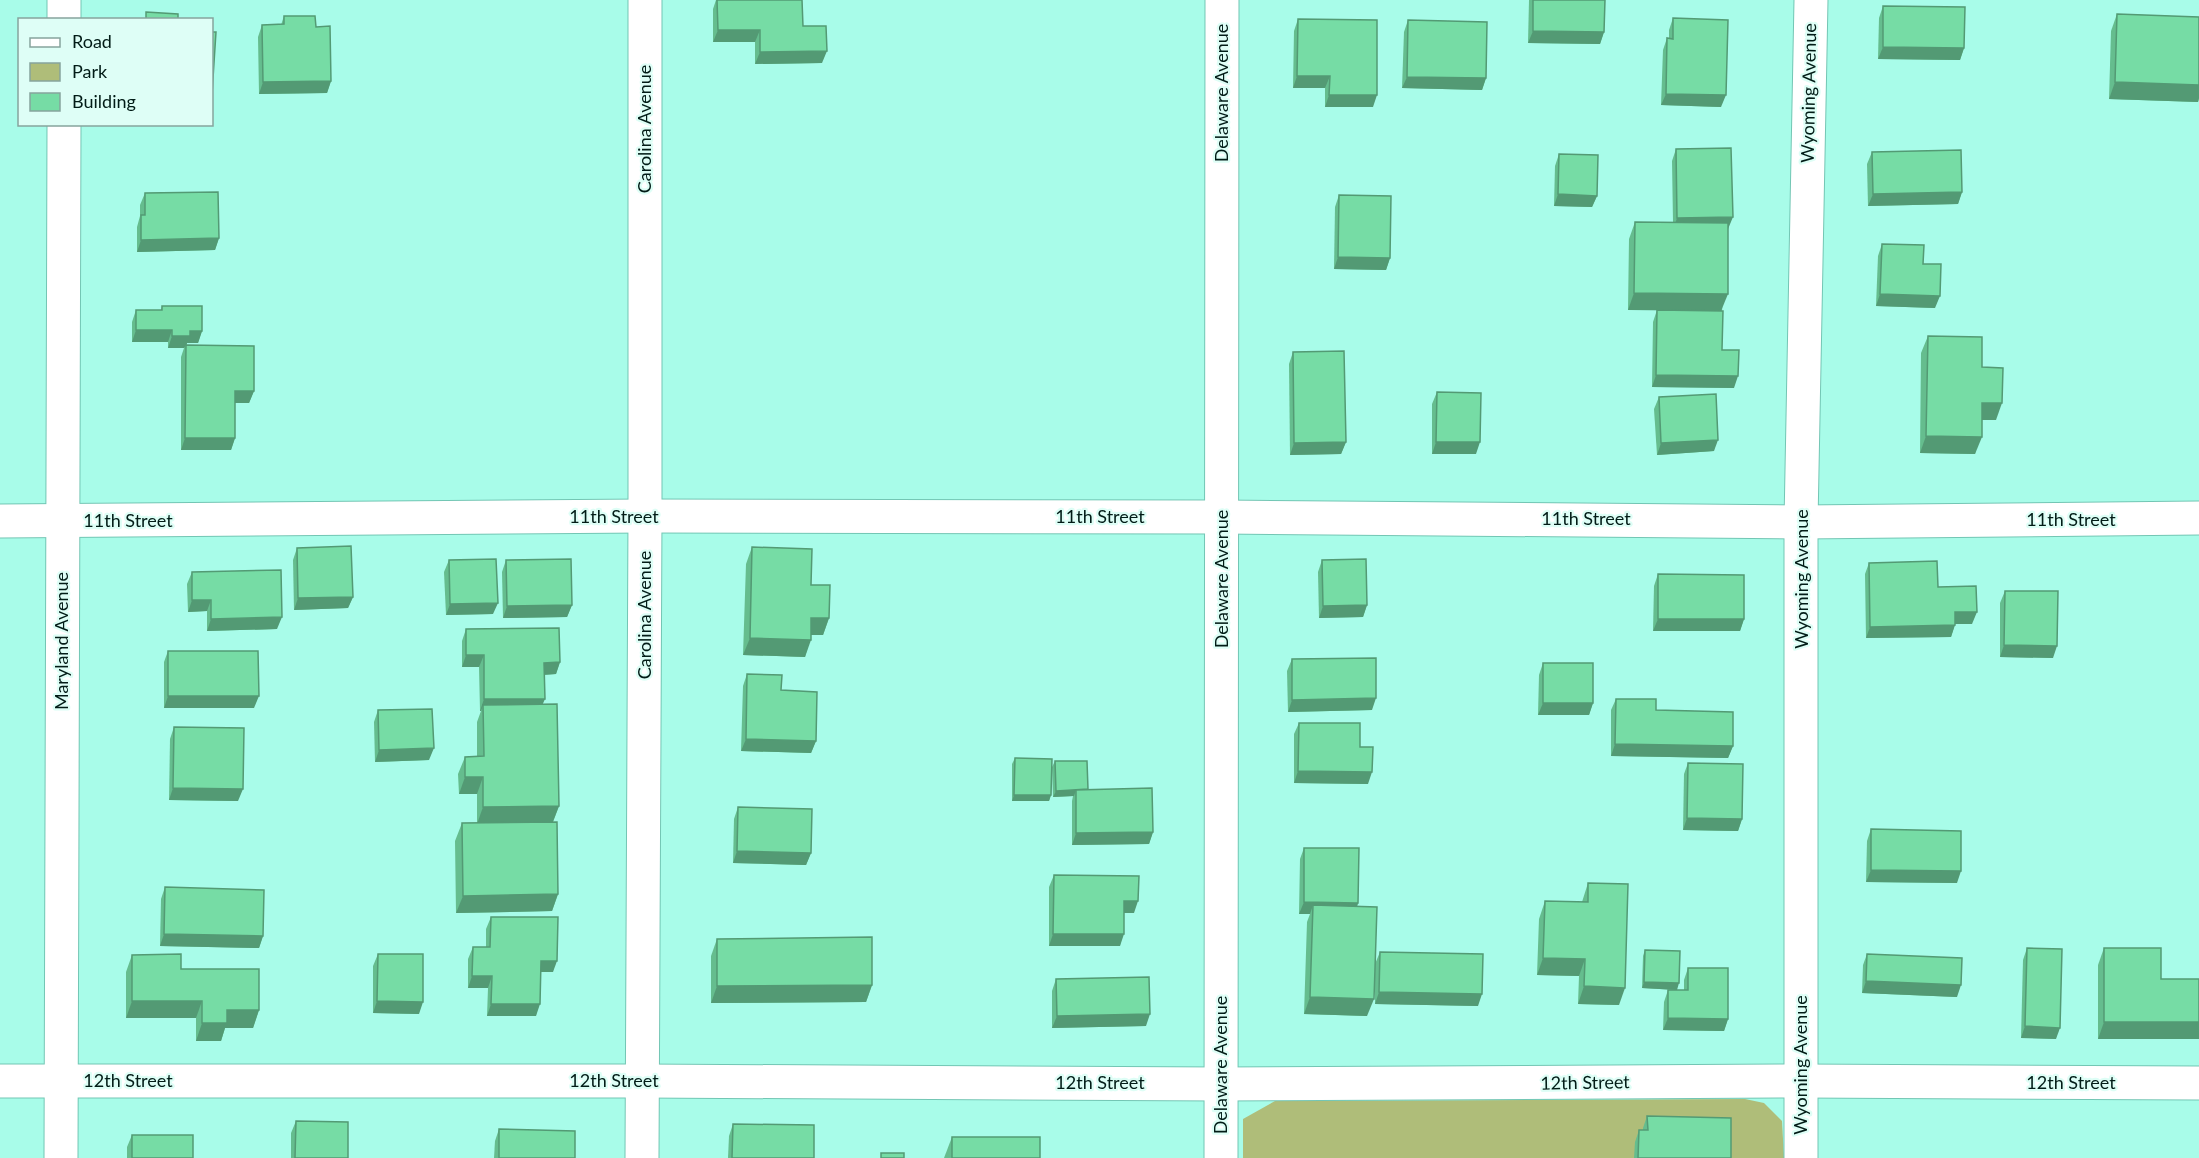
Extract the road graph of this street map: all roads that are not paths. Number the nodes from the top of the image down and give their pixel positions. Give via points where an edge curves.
1 (64, 0) edge
2 (645, 0) edge
3 (1222, 0) edge
4 (1811, 0) edge
5 (64, 18) edge
6 (64, 126) edge
7 (645, 516) junction
8 (1222, 517) junction
9 (2199, 519) edge
10 (0, 521) edge
11 (63, 521) junction
12 (1802, 522) junction
13 (0, 1081) edge
14 (60, 1081) junction
15 (642, 1081) junction
16 (1801, 1081) junction
17 (2199, 1083) edge
18 (1221, 1084) junction
19 (61, 1158) edge
20 (642, 1158) edge
21 (1221, 1158) edge
22 (1801, 1158) edge

1 - 5 street
2 - 7 street, Carolina Avenue
3 - 8 street, Delaware Avenue
4 - 12 street, Wyoming Avenue
6 - 11 street, Maryland Avenue
7 - 8 street, 11th Street
7 - 11 street, 11th Street
7 - 15 street, Carolina Avenue
8 - 12 street, 11th Street
8 - 18 street, Delaware Avenue
9 - 12 street, 11th Street
10 - 11 street, 11th Street
11 - 14 street, Maryland Avenue
12 - 16 street, Wyoming Avenue
13 - 14 street, 12th Street
14 - 15 street, 12th Street
14 - 19 street, Maryland Avenue
15 - 18 street, 12th Street
15 - 20 street, Carolina Avenue
16 - 17 street, 12th Street
16 - 18 street, 12th Street
16 - 22 street, Wyoming Avenue
18 - 21 street, Delaware Avenue

